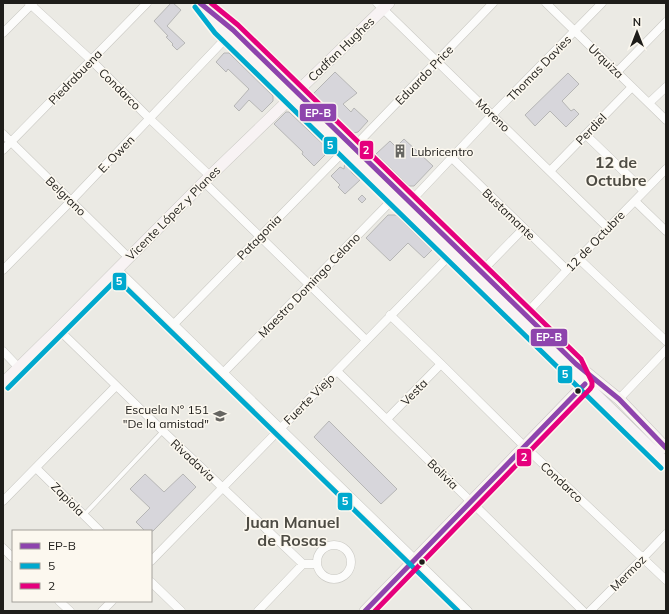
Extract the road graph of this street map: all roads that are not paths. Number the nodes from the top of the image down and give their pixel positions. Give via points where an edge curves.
1 (147, 3) edge
2 (200, 3) edge
3 (494, 3) edge
4 (546, 3) edge
5 (602, 3) edge
6 (31, 4) edge
7 (383, 5) edge
8 (666, 22) edge
9 (574, 31) junction
10 (3, 33) edge
11 (228, 36) junction
12 (91, 60) junction
13 (437, 62) junction
14 (617, 72) junction
15 (632, 87) junction
16 (666, 87) edge
17 (294, 95) junction
18 (649, 103) junction
19 (492, 115) junction
20 (150, 119) junction
21 (666, 120) edge
22 (3, 134) edge
23 (586, 135) junction
24 (11, 142) junction
25 (349, 148) junction
26 (3, 150) edge
27 (452, 158) junction
28 (666, 169) edge
29 (550, 171) junction
30 (207, 179) junction
31 (644, 191) junction
32 (394, 198) junction
33 (71, 201) junction
34 (635, 201) junction
35 (410, 202) junction
36 (524, 228) junction
37 (608, 228) junction
38 (666, 231) edge
39 (261, 236) junction
40 (451, 254) junction
41 (128, 257) junction
42 (578, 258) junction
43 (118, 269) junction
44 (3, 270) edge
45 (567, 270) junction
46 (481, 272) junction
47 (310, 284) junction
48 (390, 315) junction
49 (525, 315) junction
50 (174, 324) junction
51 (58, 329) junction
52 (366, 340) junction
53 (666, 341) edge
54 (666, 350) edge
55 (3, 351) edge
56 (441, 364) junction
57 (576, 364) junction
58 (19, 368) junction
59 (337, 371) junction
60 (224, 372) junction
61 (3, 383) edge
62 (585, 384) junction
63 (602, 385) junction
64 (116, 386) junction
65 (600, 399) junction
66 (619, 399) junction
67 (619, 418) junction
68 (387, 419) junction
69 (280, 428) junction
70 (162, 431) junction
71 (525, 447) junction
72 (666, 448) edge
73 (666, 464) edge
74 (36, 468) junction
75 (223, 488) junction
76 (3, 501) edge
77 (471, 502) junction
78 (84, 515) junction
79 (99, 530) edge
80 (666, 534) edge
81 (3, 548) edge
82 (12, 557) edge
83 (643, 558) junction
84 (415, 559) junction
85 (152, 560) edge
86 (303, 564) junction
87 (317, 564) junction
88 (666, 580) edge
89 (152, 583) edge
90 (60, 602) edge
91 (111, 602) edge
92 (70, 611) edge
93 (102, 611) edge
94 (181, 611) edge
95 (258, 611) edge
96 (365, 611) edge
97 (468, 611) edge
98 (583, 611) edge
99 (590, 611) edge

1 - 12 street, Piedrabuena
2 - 11 main road
2 - 17 main road via 233,30
3 - 13 street, Eduardo Price
4 - 9 street, Urquiza
5 - 9 street, Thomas Davies
6 - 10 street
6 - 12 street, Condarco
7 - 13 street, Moreno
7 - 17 main road, Cadfan Hughes
8 - 14 street
9 - 14 street, Urquiza
9 - 19 street, Thomas Davies
11 - 17 main road
11 - 20 street, E. Owen
12 - 20 street, Condarco
12 - 24 street, Piedrabuena
13 - 19 street, Moreno
13 - 25 street, Eduardo Price
14 - 15 street, Urquiza
15 - 18 street, Urquiza
15 - 23 street, Perdiel
16 - 18 street
17 - 25 main road
17 - 30 main road, Vicente López y Planes
18 - 21 street, Urquiza
19 - 27 street, Thomas Davies
19 - 29 street, Moreno
20 - 30 street, Condarco
20 - 33 street, E. Owen
22 - 24 street, Belgrano
23 - 29 street, Perdiel
23 - 31 street
24 - 26 street, Piedrabuena
24 - 33 street, Belgrano
25 - 32 main road
25 - 35 main road
25 - 39 street, Patagonia
27 - 35 street, Thomas Davies
27 - 36 street, Bustamante
28 - 31 street, 12 de Octubre
29 - 37 street, Moreno
30 - 39 street, Condarco
30 - 41 main road, Vicente López y Planes
31 - 34 street, 12 de Octubre
32 - 40 main road
32 - 47 street, Maestro Domingo Celano
33 - 41 street, Belgrano
33 - 44 street, E. Owen
34 - 37 street, 12 de Octubre
34 - 38 street
35 - 46 main road
36 - 45 street, Bustamante
36 - 46 street
37 - 42 street, 12 de Octubre
39 - 47 street, Condarco
39 - 50 street, Patagonia
40 - 48 street, Fuerte Viejo
40 - 62 main road
41 - 43 main road, Vicente López y Planes
42 - 45 street, 12 de Octubre
42 - 53 street
43 - 50 street
43 - 51 main road, Vicente López y Planes
45 - 49 street, 12 de Octubre
46 - 49 main road
47 - 52 street, Condarco
47 - 60 street, Maestro Domingo Celano
48 - 52 street, Fuerte Viejo
48 - 56 street, Condarco
49 - 57 main road
50 - 60 street
51 - 58 main road, Vicente López y Planes
51 - 64 street, Rivadavia
52 - 59 street, Fuerte Viejo
54 - 66 street
55 - 58 street
56 - 68 street, Vesta
56 - 71 street, Condarco
57 - 62 main road
57 - 63 main road
58 - 61 main road, Vicente López y Planes
59 - 68 street, Bolivia
59 - 69 street, Fuerte Viejo
60 - 69 street
62 - 63 main road
62 - 65 main road
62 - 71 main road
63 - 66 main road
64 - 70 street, Rivadavia
64 - 74 street
65 - 66 main road
65 - 67 main road
66 - 67 main road
66 - 72 main road
67 - 73 main road
68 - 77 street, Bolivia
69 - 75 street, Fuerte Viejo
69 - 84 street
70 - 75 street, Rivadavia
70 - 78 lane
71 - 77 main road
71 - 83 street, Condarco
74 - 76 street
74 - 78 street, Zapiola
75 - 85 street, Fuerte Viejo
75 - 86 street, Rivadavia
77 - 84 main road
77 - 98 street, Bolivia
78 - 79 street, Zapiola
80 - 83 street, Mermoz
81 - 82 street
83 - 88 street, Condarco
83 - 99 street, Mermoz
84 - 96 main road
84 - 97 street
86 - 87 street
86 - 95 street
87 - 87 street via 318,569 326,577 341,577 349,570 349,554 340,546 328,546 319,553
89 - 94 street
90 - 92 street
91 - 93 street

